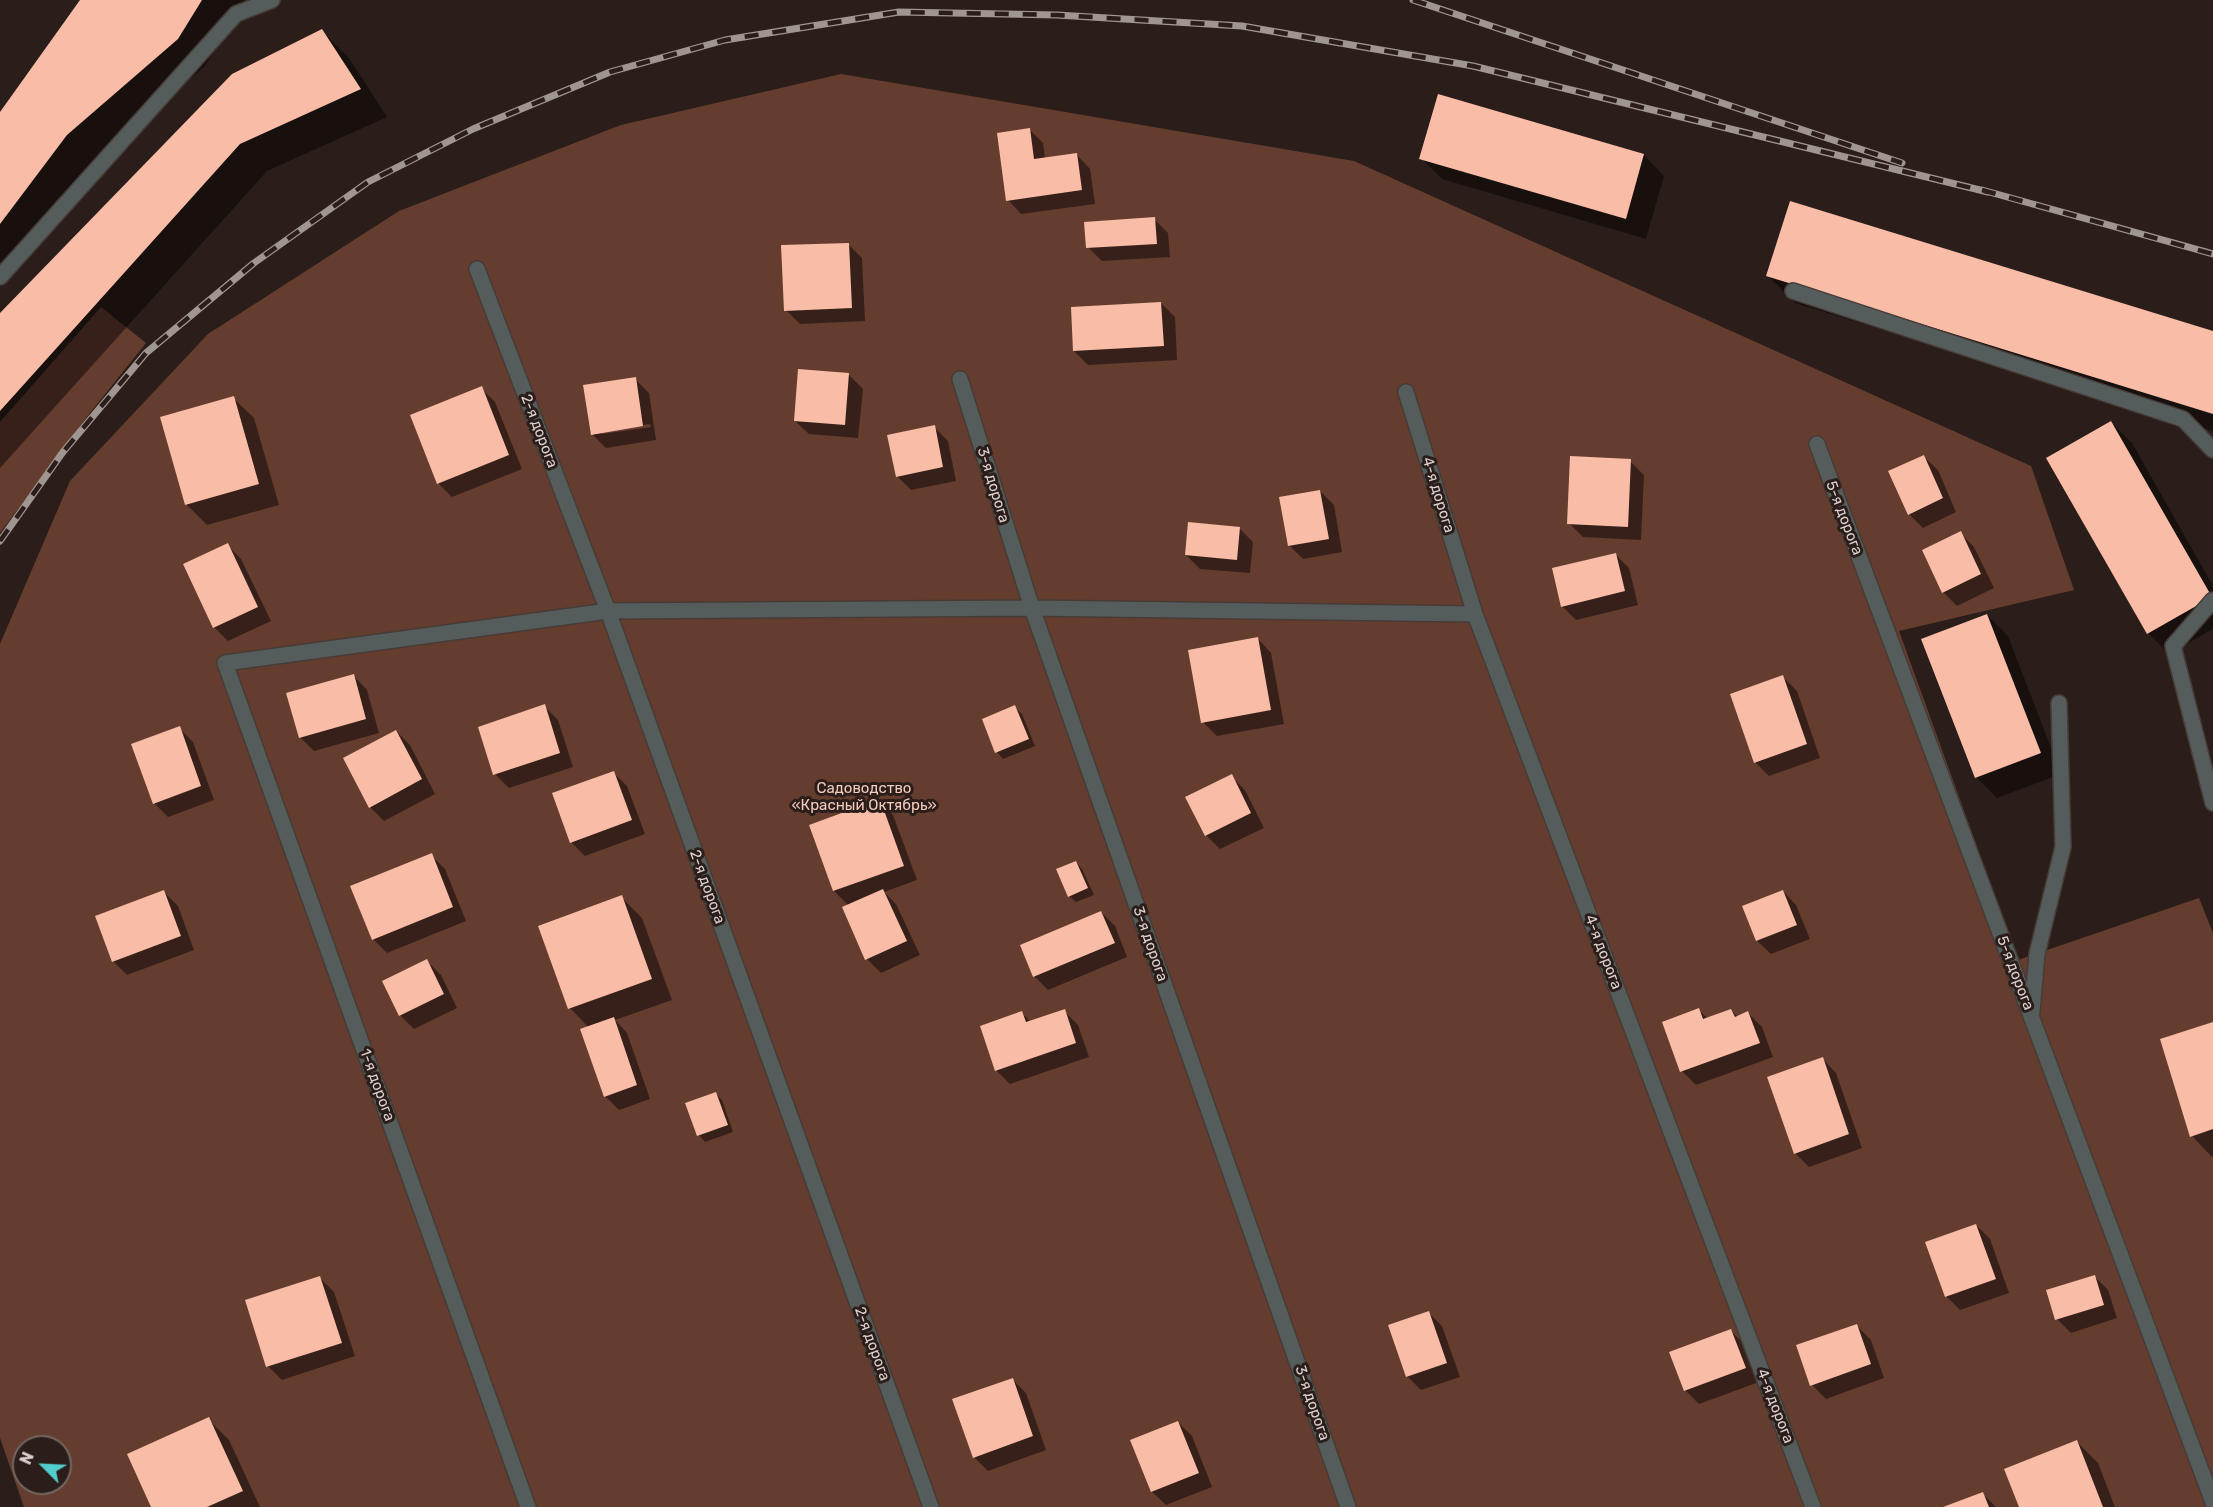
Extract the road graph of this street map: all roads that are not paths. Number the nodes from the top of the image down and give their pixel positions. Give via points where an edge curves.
1 (272, 0) edge
2 (477, 269) dead end
3 (0, 277) edge
4 (1793, 291) dead end
5 (960, 379) dead end
6 (1406, 392) dead end
7 (1817, 444) dead end
8 (2213, 450) edge
9 (2213, 600) edge
10 (1032, 609) junction
11 (608, 611) junction
12 (1475, 614) junction
13 (2059, 703) dead end
14 (2213, 803) edge
15 (2032, 1017) junction
16 (2213, 1502) edge
17 (528, 1507) edge
18 (930, 1507) edge
19 (1348, 1507) edge
20 (1813, 1507) edge

1 - 3 lane via 236,14
2 - 11 lane, 2-я дорога
4 - 8 lane via 2183,419
5 - 10 lane, 3-я дорога
6 - 12 lane, 4-я дорога
7 - 15 lane, 5-я дорога
9 - 14 lane via 2173,646
10 - 11 lane
10 - 12 lane
10 - 19 lane, 3-я дорога
11 - 17 lane, 1-я дорога via 225,663
11 - 18 lane, 2-я дорога
12 - 20 lane, 4-я дорога
13 - 15 lane via 2063,847 2037,954
15 - 16 lane, 5-я дорога

